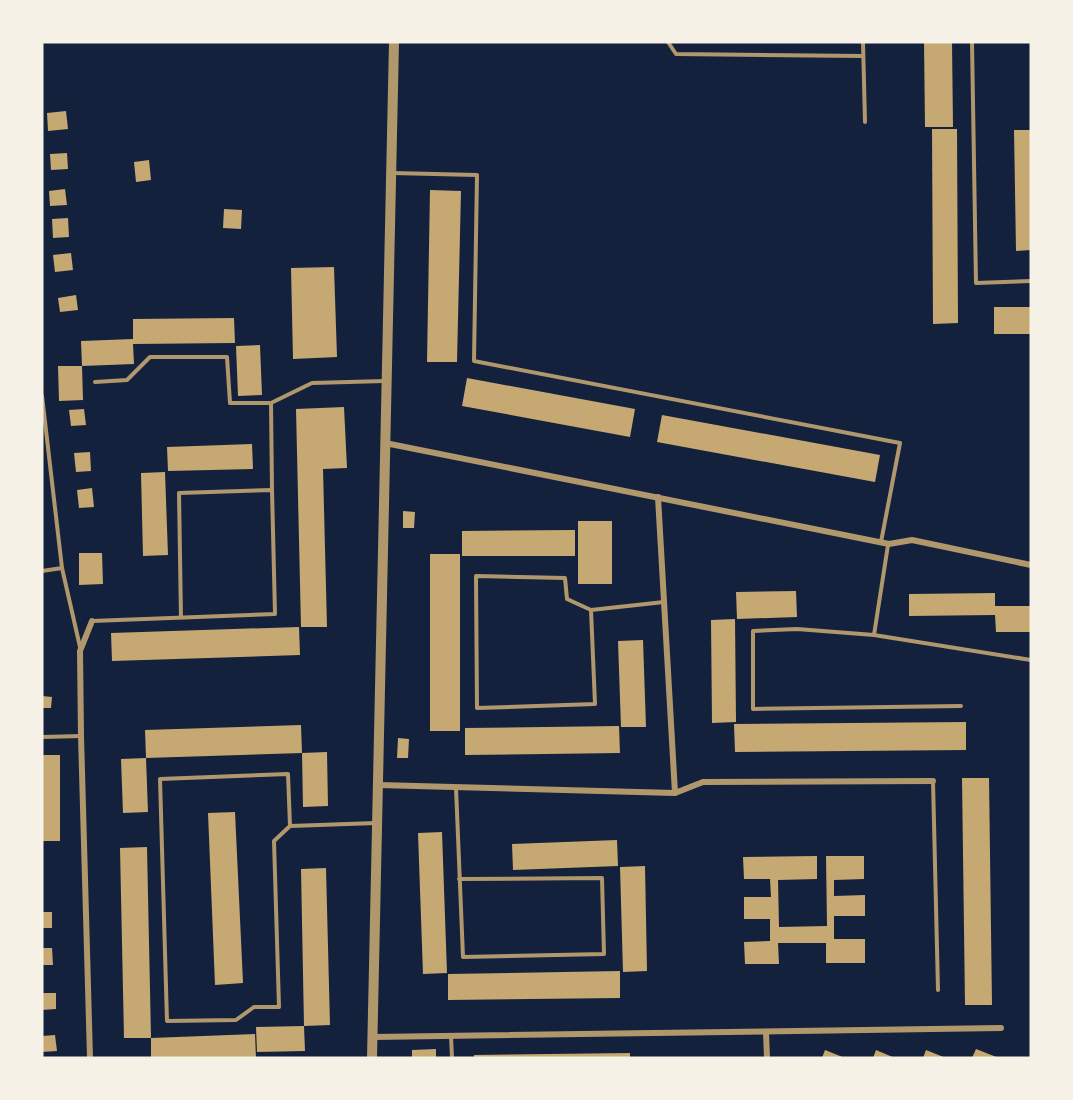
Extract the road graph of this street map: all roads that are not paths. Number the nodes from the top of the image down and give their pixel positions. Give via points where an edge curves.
1 (394, 42) edge
2 (668, 42) edge
3 (863, 42) edge
4 (972, 42) edge
5 (863, 56) junction
6 (865, 122) dead end
7 (391, 173) junction
8 (1031, 281) edge
9 (387, 381) junction
10 (94, 382) dead end
11 (42, 396) edge
12 (271, 403) junction
13 (385, 442) junction
14 (272, 490) junction
15 (658, 497) junction
16 (881, 542) junction
17 (889, 544) junction
18 (1031, 565) edge
19 (62, 568) junction
20 (42, 571) edge
21 (664, 602) junction
22 (591, 610) junction
23 (181, 618) junction
24 (92, 621) joint
25 (874, 635) junction
26 (80, 651) junction
27 (1031, 660) edge
28 (961, 706) dead end
29 (81, 736) junction
30 (42, 737) edge
31 (933, 781) joint
32 (378, 785) junction
33 (456, 787) junction
34 (675, 793) junction
35 (377, 822) junction
36 (290, 826) junction
37 (459, 879) junction
38 (938, 990) dead end
39 (1001, 1028) dead end
40 (766, 1032) junction
41 (451, 1036) junction
42 (373, 1037) junction
43 (90, 1058) edge
44 (372, 1058) edge
45 (452, 1058) edge
46 (767, 1058) edge

1 - 7 street
2 - 5 lane via 676,54
3 - 5 lane
4 - 8 lane via 976,283
5 - 6 lane
7 - 9 street
7 - 16 lane via 477,176 474,361 900,443
9 - 12 lane via 312,383
9 - 13 street
10 - 12 lane via 127,380 150,357 227,357 230,403
11 - 19 lane
12 - 14 lane
13 - 15 street
13 - 32 street
14 - 23 lane via 275,614
14 - 23 lane via 178,493
15 - 16 street
15 - 21 street
16 - 17 street
17 - 18 street via 912,540
17 - 25 lane
19 - 20 lane
19 - 26 lane
21 - 22 lane
21 - 34 street
22 - 22 lane via 595,704 477,708 476,576 565,578 567,599
23 - 24 lane
24 - 26 street
25 - 27 lane
25 - 28 lane via 797,629 753,631 753,709
26 - 29 street
29 - 30 lane
29 - 43 street
31 - 34 street via 703,782
31 - 38 lane
32 - 33 street
32 - 35 street
33 - 34 street
33 - 37 lane
35 - 36 lane
35 - 42 street
36 - 36 lane via 288,774 160,779 167,1021 236,1020 254,1008 279,1007 274,841
37 - 37 lane via 463,957 604,954 602,878
39 - 40 street
40 - 41 street
40 - 46 street
41 - 42 street
41 - 45 lane
42 - 44 street

